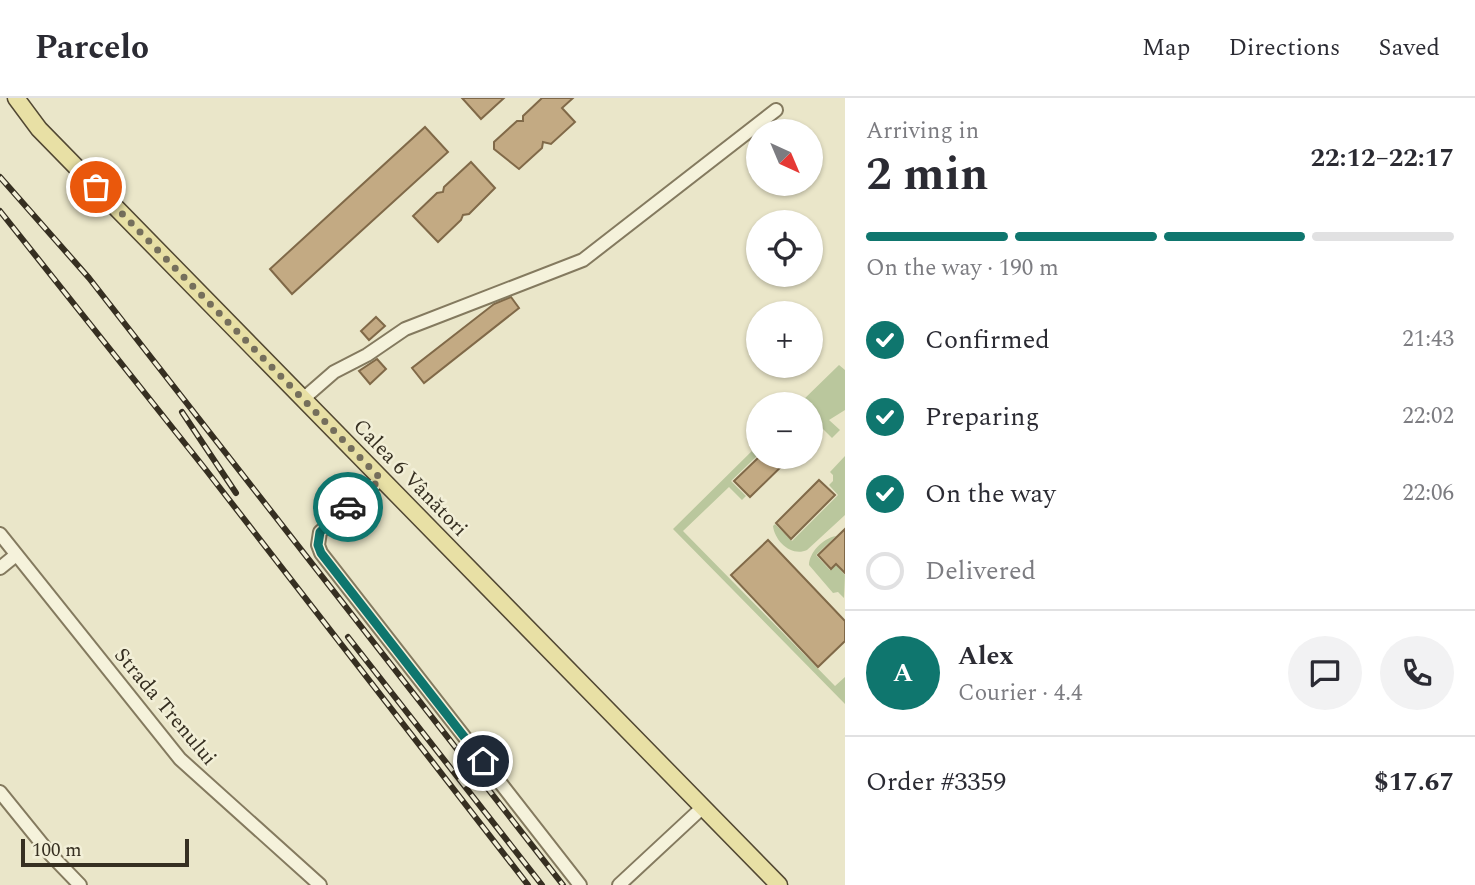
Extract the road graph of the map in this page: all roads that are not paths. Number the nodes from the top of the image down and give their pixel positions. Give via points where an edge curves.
1 (16, 98) edge
2 (776, 110) dead end
3 (303, 399) junction
4 (381, 479) junction
5 (0, 534) edge
6 (16, 555) junction
7 (0, 568) edge
8 (0, 792) edge
9 (703, 807) junction
10 (80, 885) edge
11 (320, 885) edge
12 (580, 885) edge
13 (619, 885) edge
14 (779, 885) edge

1 - 3 main road, Calea 6 Vânători via 39,129
2 - 3 street via 583,260 405,329 334,372
3 - 4 main road, Calea 6 Vânători
4 - 9 main road, Calea 6 Vânători
4 - 12 street via 320,532 321,553
5 - 6 street, Strada Trenului
6 - 7 street
6 - 11 street, Strada Trenului via 180,759
8 - 10 street
9 - 13 street
9 - 14 main road, Calea 6 Vânători

